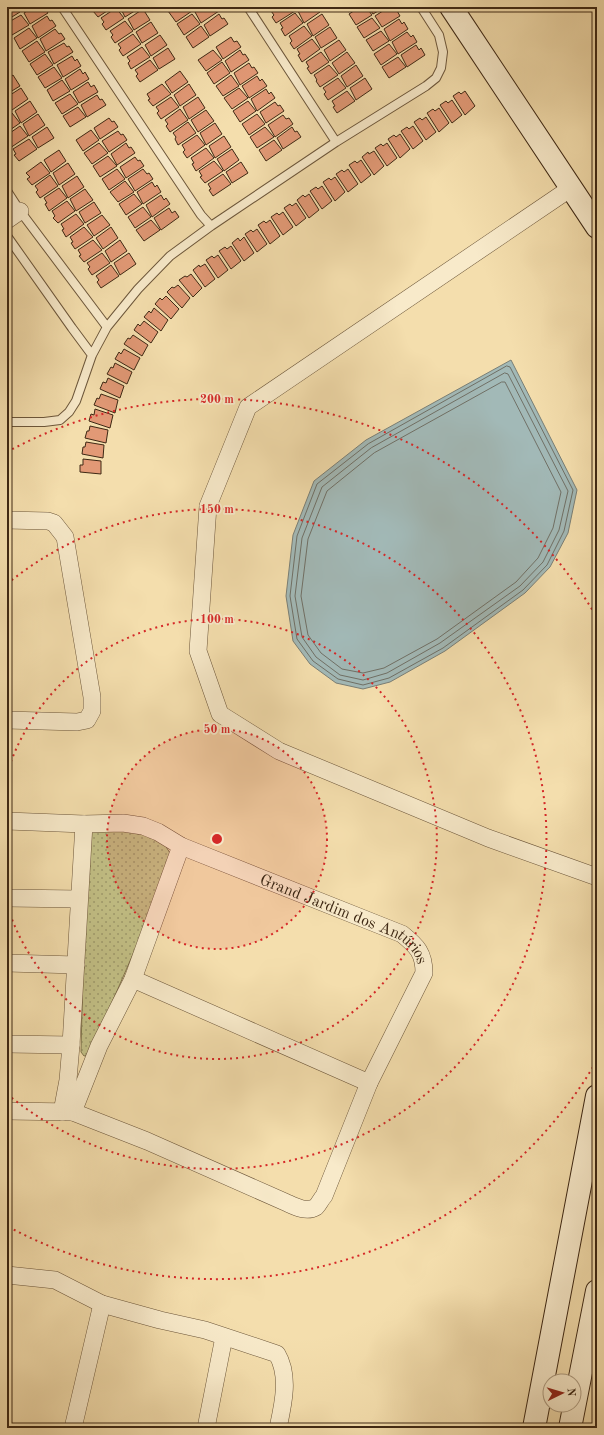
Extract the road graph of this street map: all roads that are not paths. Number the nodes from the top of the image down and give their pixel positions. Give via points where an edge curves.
1 (62, 7) edge
2 (248, 7) edge
3 (421, 7) edge
4 (451, 7) edge
5 (336, 142) junction
6 (571, 188) junction
7 (7, 192) edge
8 (13, 215) edge
9 (212, 226) junction
10 (597, 227) edge
11 (7, 236) edge
12 (107, 327) junction
13 (92, 355) junction
14 (7, 422) edge
15 (7, 520) edge
16 (7, 720) edge
17 (7, 821) edge
18 (84, 824) junction
19 (181, 846) junction
20 (597, 877) edge
21 (7, 898) edge
22 (79, 899) junction
23 (7, 964) edge
24 (76, 965) junction
25 (133, 979) junction
26 (7, 1044) edge
27 (71, 1045) junction
28 (369, 1083) junction
29 (597, 1096) edge
30 (7, 1111) edge
31 (67, 1112) junction
32 (7, 1275) edge
33 (597, 1291) edge
34 (102, 1304) junction
35 (224, 1337) junction
36 (73, 1428) edge
37 (206, 1428) edge
38 (278, 1428) edge
39 (534, 1428) edge
40 (570, 1428) edge

1 - 9 lane via 201,214
2 - 5 lane
3 - 5 lane via 439,35 443,52 441,68 436,78
4 - 6 main road
5 - 9 lane
6 - 10 main road
6 - 20 street via 248,406 208,506 198,651 220,714 279,751 488,838
7 - 8 lane
8 - 12 lane
9 - 12 lane via 170,256 138,289
11 - 13 lane
12 - 13 lane
13 - 14 lane via 76,401 60,420
15 - 16 street via 48,521 54,523 65,537 92,696 92,711 87,720 77,722
17 - 18 street, Grand Jardim dos Antúrios
18 - 19 street, Grand Jardim dos Antúrios via 123,823 144,826
18 - 22 street
19 - 25 street
19 - 28 street, Grand Jardim dos Antúrios via 402,934 417,946 424,962 424,973
21 - 22 street
22 - 24 street
23 - 24 street
24 - 27 street
25 - 28 street
25 - 31 street
26 - 27 street
27 - 31 street
28 - 31 street, Grand Jardim dos Antúrios via 324,1196 316,1206 308,1209 285,1202 147,1141
29 - 39 main road
30 - 31 street, Grand Jardim dos Antúrios
32 - 34 street via 55,1280
33 - 40 main road
34 - 35 street
34 - 36 street
35 - 37 street
35 - 38 street via 278,1354 282,1362 284,1388

